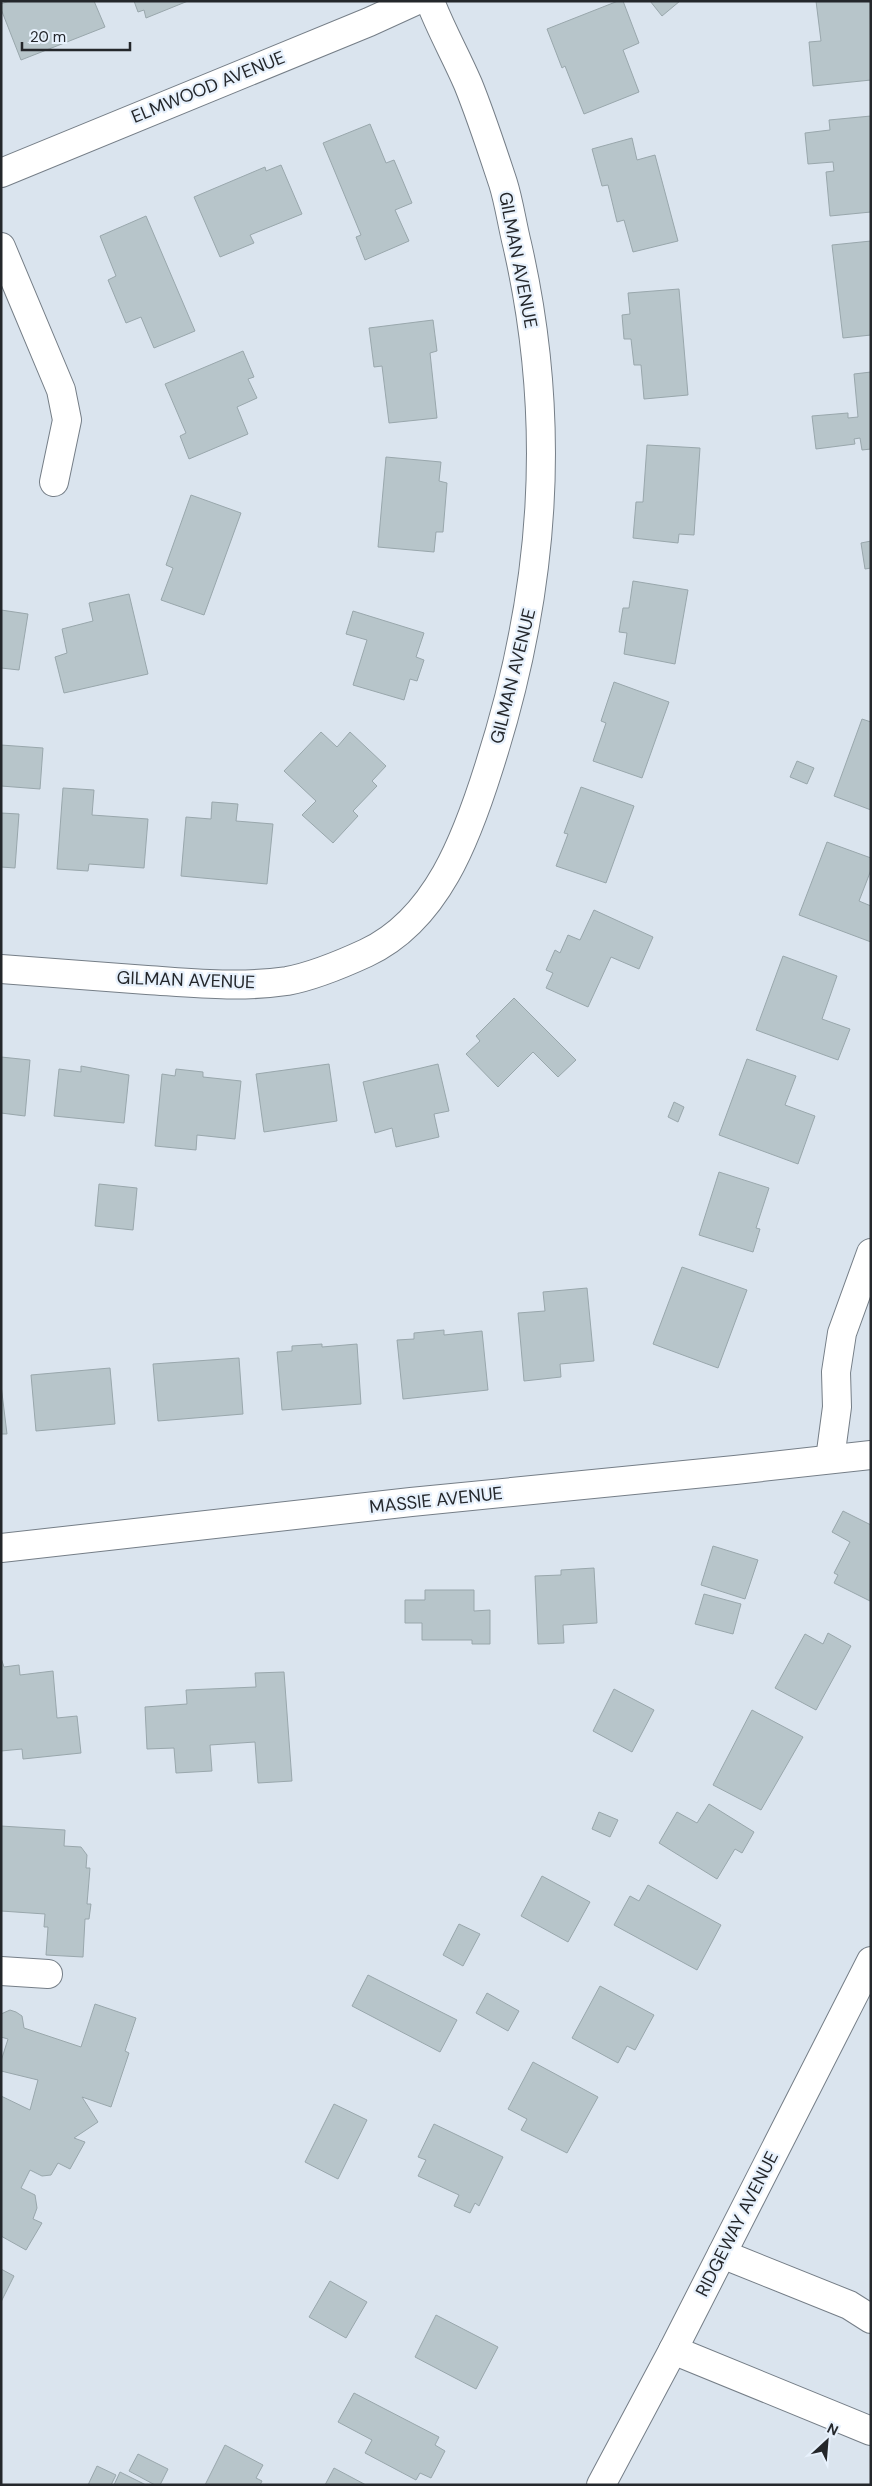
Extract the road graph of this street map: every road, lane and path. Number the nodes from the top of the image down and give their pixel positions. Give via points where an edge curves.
1 (415, 1) edge
2 (430, 1) edge
3 (1, 173) edge
4 (1, 247) edge
5 (54, 482) dead end
6 (1, 969) edge
7 (871, 1253) edge
8 (871, 1455) edge
9 (830, 1459) junction
10 (1, 1548) edge
11 (871, 1962) edge
12 (1, 1971) edge
13 (48, 1974) dead end
14 (722, 2254) junction
15 (871, 2319) edge
16 (673, 2350) junction
17 (871, 2431) edge
18 (601, 2485) edge

1 - 3 street, ELMWOOD AVENUE
2 - 6 street, GILMAN AVENUE via 467,84 504,186 528,295 541,408 542,490 530,602 509,704 483,786 449,869 418,914 370,952 322,972 290,980 222,985
4 - 5 street via 61,390 67,420
7 - 9 street via 842,1333
8 - 9 street, MASSIE AVENUE
9 - 10 street, MASSIE AVENUE
11 - 14 street, RIDGEWAY AVENUE
12 - 13 street
14 - 15 street via 849,2305
14 - 16 street, RIDGEWAY AVENUE
16 - 17 street
16 - 18 street, RIDGEWAY AVENUE

